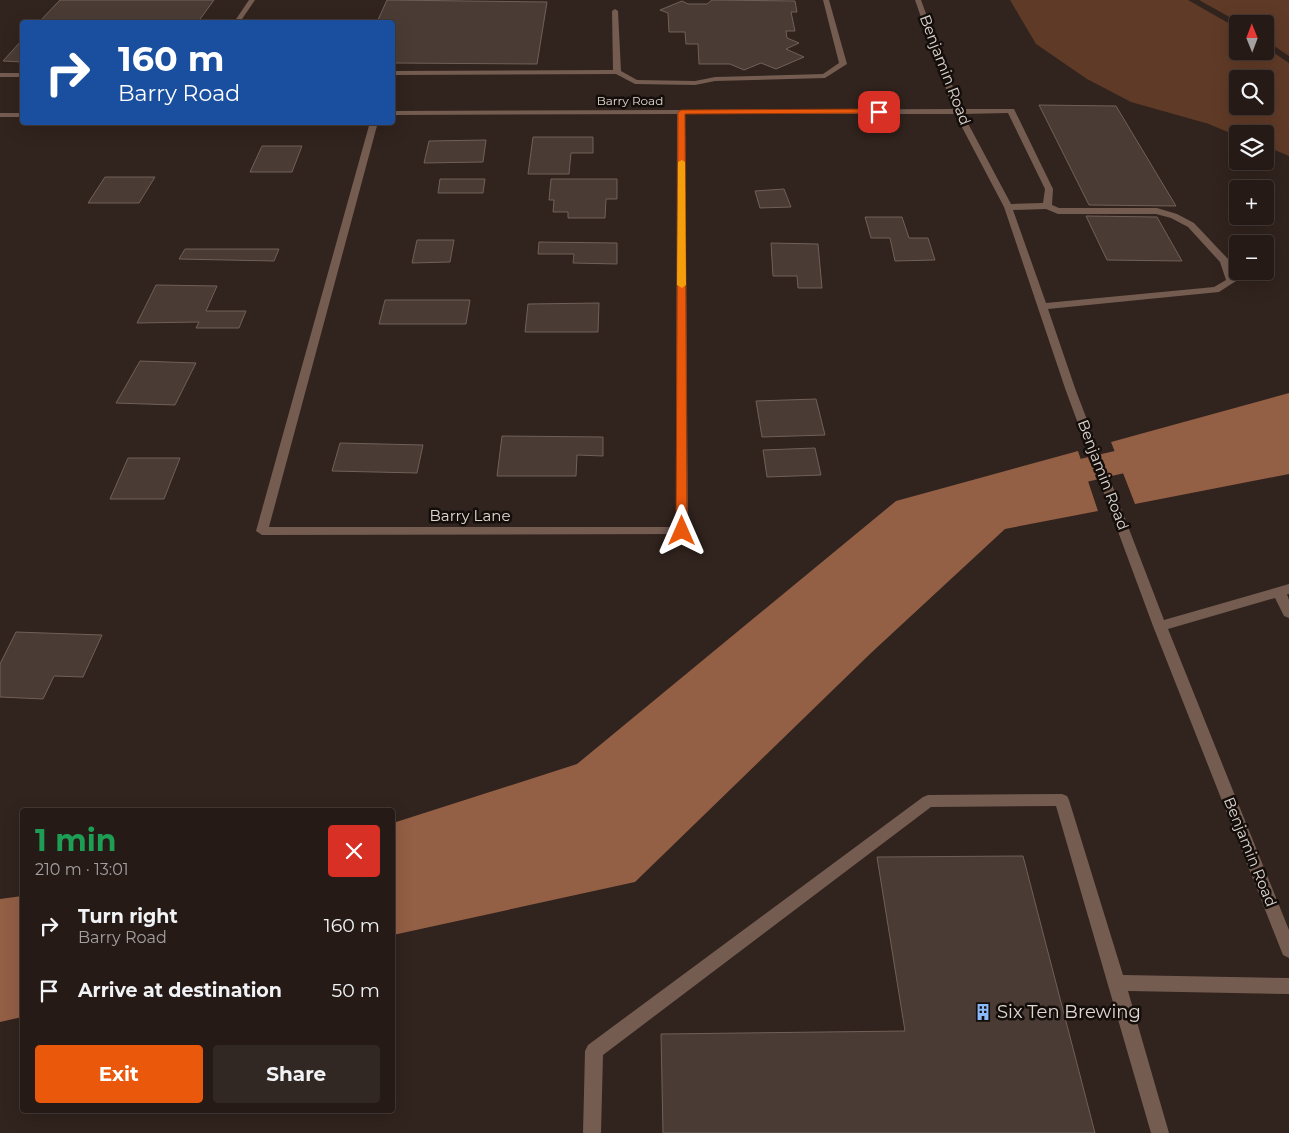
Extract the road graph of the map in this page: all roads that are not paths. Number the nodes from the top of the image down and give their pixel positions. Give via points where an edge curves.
1 (252, 0) edge
2 (826, 0) edge
3 (918, 0) edge
4 (615, 11) dead end
5 (238, 20) edge
6 (618, 72) junction
7 (395, 73) edge
8 (20, 74) edge
9 (0, 75) edge
10 (958, 111) junction
11 (681, 112) junction
12 (395, 113) edge
13 (0, 115) edge
14 (20, 115) edge
15 (373, 125) edge
16 (1047, 206) junction
17 (1008, 207) junction
18 (1044, 306) junction
19 (1284, 591) edge
20 (1289, 614) edge
21 (1160, 626) junction
22 (1289, 950) edge
23 (1117, 983) junction
24 (1289, 986) edge
25 (592, 1133) edge
26 (1160, 1133) edge

1 - 5 street
2 - 6 street via 843,64 825,76 714,79 695,84 665,84 634,82
3 - 10 street, Benjamin Road
4 - 6 street
6 - 7 street
8 - 9 street
10 - 11 street, Barry Road
10 - 16 street, Barry Road via 1010,111 1049,189
10 - 17 street, Benjamin Road
11 - 12 street, Barry Road
11 - 15 street, Barry Lane via 682,531 262,531
13 - 14 street
16 - 17 street
16 - 18 street via 1058,211 1158,211 1174,216 1191,225 1225,261 1231,281 1216,290
17 - 18 street, Benjamin Road
18 - 21 street, Benjamin Road
19 - 20 street
19 - 21 street
21 - 22 street, Benjamin Road
23 - 24 street
23 - 25 street via 1062,800 928,801 594,1050
23 - 26 street

